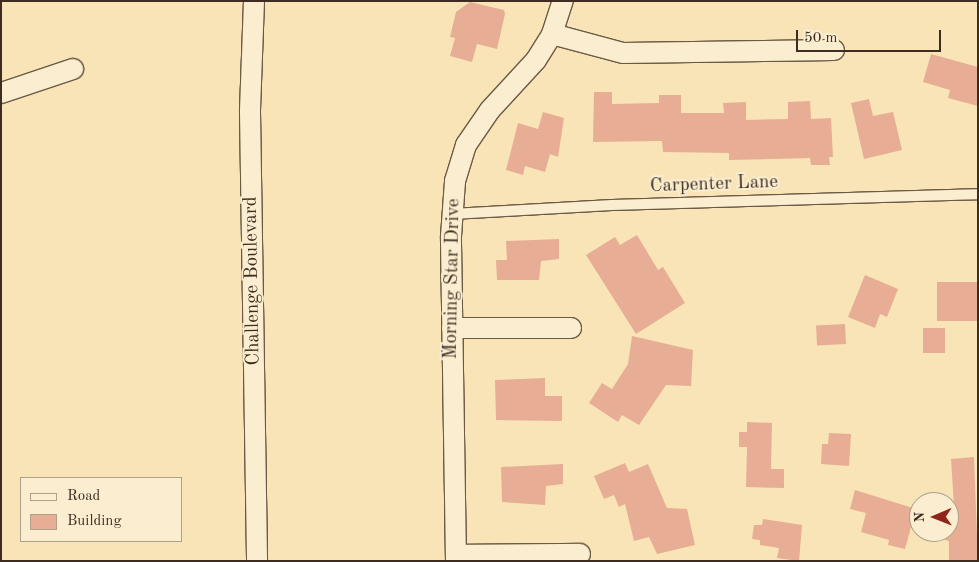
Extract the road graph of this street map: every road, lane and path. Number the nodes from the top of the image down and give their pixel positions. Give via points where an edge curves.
1 (254, 1) edge
2 (562, 1) edge
3 (552, 34) junction
4 (834, 50) dead end
5 (72, 69) dead end
6 (1, 93) edge
7 (978, 194) edge
8 (452, 214) junction
9 (452, 328) junction
10 (571, 328) dead end
11 (580, 554) dead end
12 (456, 558) edge
13 (257, 561) edge

1 - 13 street, Challenge Boulevard via 250,112
2 - 3 street, Morning Star Drive
3 - 4 street via 623,53
3 - 8 street, Morning Star Drive via 536,60 490,110 466,145 455,181
5 - 6 street
7 - 8 lane, Carpenter Lane via 612,205
8 - 9 street, Morning Star Drive
9 - 10 street
9 - 12 street, Morning Star Drive
11 - 12 street

